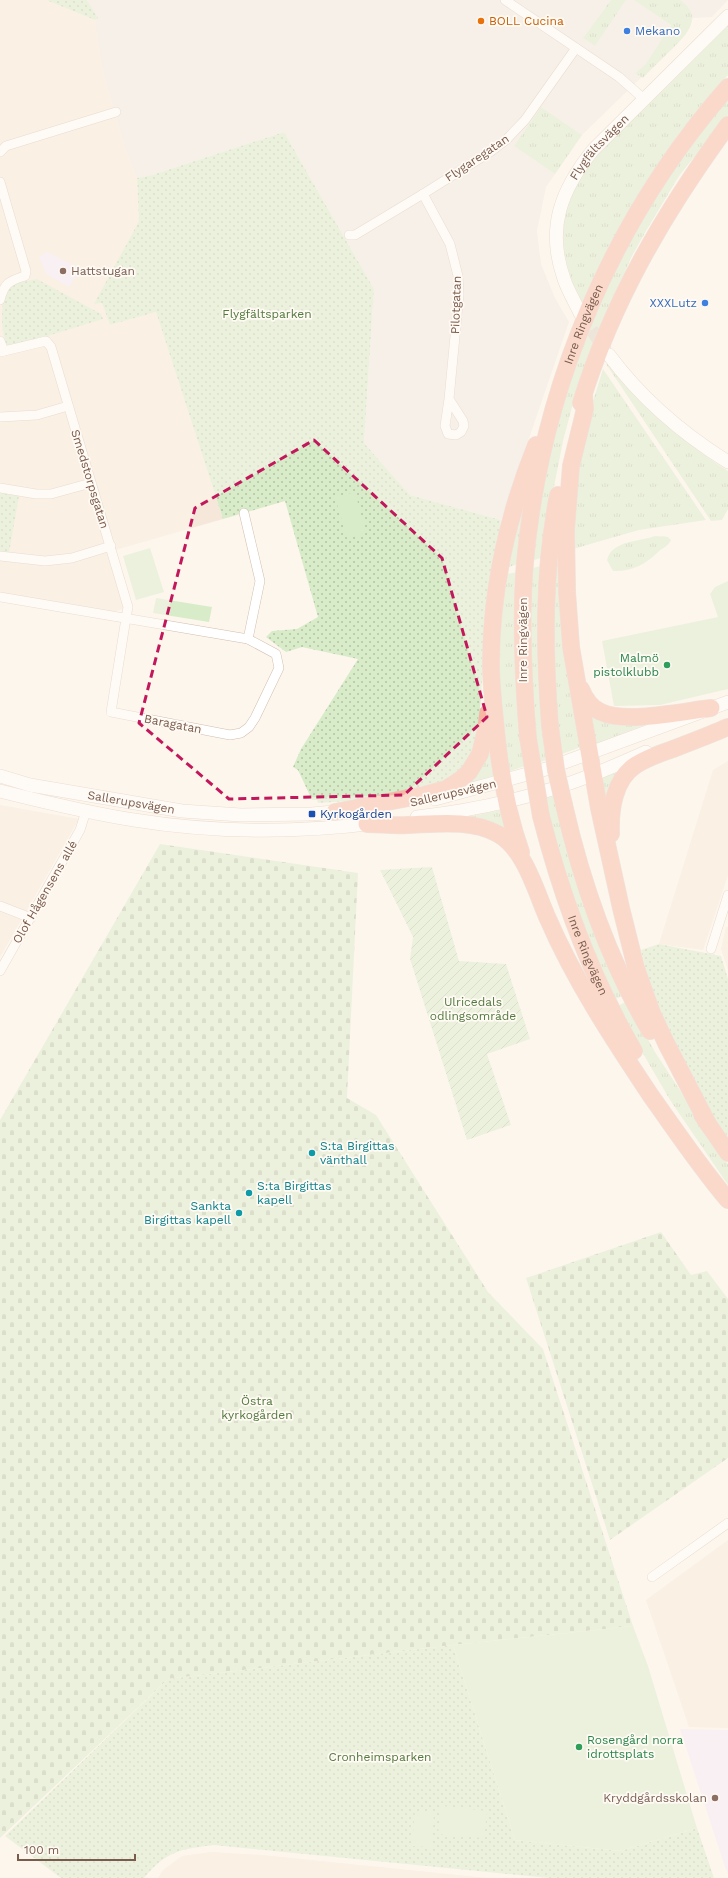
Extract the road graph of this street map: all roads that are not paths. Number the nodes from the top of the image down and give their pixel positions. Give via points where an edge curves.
1 (505, 0) edge
2 (728, 16) edge
3 (576, 48) junction
4 (728, 88) edge
5 (644, 99) junction
6 (116, 112) dead end
7 (728, 125) edge
8 (0, 152) edge
9 (0, 182) edge
10 (423, 194) junction
11 (350, 235) dead end
12 (0, 300) edge
13 (580, 313) tunnel mouth
14 (0, 341) edge
15 (2, 351) edge
16 (609, 355) tunnel mouth
17 (584, 394) junction
18 (449, 399) dead end
19 (68, 406) junction
20 (0, 417) edge
21 (551, 420) junction
22 (728, 462) edge
23 (91, 482) junction
24 (0, 488) edge
25 (244, 513) dead end
26 (111, 546) junction
27 (0, 556) edge
28 (0, 597) edge
29 (126, 618) junction
30 (248, 639) junction
31 (575, 670) junction
32 (491, 683) junction
33 (728, 702) edge
34 (711, 708) junction
35 (728, 721) edge
36 (728, 727) edge
37 (590, 754) junction
38 (594, 775) junction
39 (0, 776) edge
40 (503, 782) junction
41 (0, 791) edge
42 (507, 802) junction
43 (86, 811) junction
44 (335, 812) junction
45 (367, 824) junction
46 (612, 863) junction
47 (531, 879) junction
48 (728, 895) edge
49 (0, 906) edge
50 (31, 918) junction
51 (725, 918) edge
52 (711, 949) dead end
53 (0, 971) edge
54 (708, 1124) junction
55 (728, 1153) edge
56 (728, 1195) edge
57 (728, 1200) edge
58 (728, 1523) edge
59 (652, 1577) dead end

1 - 3 street
2 - 5 main road, Flygfältsvägen
3 - 5 street via 619,77
3 - 10 street, Flygaregatan via 526,120 513,133 490,152
4 - 21 highway, Inre Ringvägen via 670,160 634,217 588,310
5 - 13 main road, Flygfältsvägen via 593,150 578,169 561,204 557,227 558,256 564,280
6 - 8 street via 6,146
7 - 17 highway, Inre Ringvägen via 686,183 636,269 608,330
9 - 12 street via 26,271 25,276 5,285
10 - 11 street, Flygaregatan via 355,235
10 - 18 street, Pilotgatan via 450,244 458,276 459,294
14 - 15 street
15 - 19 street, Smedstorpsgatan via 46,341 51,347
16 - 22 main road via 657,409
17 - 31 highway via 585,409 571,466 566,530 567,592
17 - 54 highway, Inre Ringvägen, bridge via 567,452 552,540 545,642 550,726 556,770 572,841 600,926 626,986 657,1044
19 - 20 street via 37,414
19 - 23 street, Smedstorpsgatan
21 - 32 highway via 539,438 526,469 504,548 494,614
21 - 56 highway, Inre Ringvägen, bridge via 536,484 524,568 522,658 528,738 541,816 569,911 614,1016 644,1069
23 - 24 street via 51,494
23 - 26 street, Smedstorpsgatan
25 - 30 street via 260,580
26 - 27 street via 72,558 45,561
26 - 29 street, Smedstorpsgatan via 128,607
28 - 29 street
29 - 30 street
29 - 30 street, Baragatan via 111,712 230,735 241,733 249,727 279,668 276,654
31 - 34 highway via 585,698 595,709 608,715 624,717
31 - 37 highway
32 - 40 highway
32 - 44 highway via 483,746 469,772 460,780 446,789 424,795
33 - 34 main road, Sallerupsvägen
34 - 37 main road, Sallerupsvägen
35 - 38 main road, Sallerupsvägen
36 - 46 highway via 635,765 619,786 613,802 610,819
37 - 38 highway
37 - 40 main road, Sallerupsvägen
38 - 42 main road, Sallerupsvägen
38 - 46 highway
39 - 44 main road, Sallerupsvägen via 30,785 182,811 241,815
40 - 42 highway
40 - 44 main road, Sallerupsvägen via 425,801
41 - 43 main road, Sallerupsvägen
42 - 45 main road, Sallerupsvägen via 444,814
42 - 47 highway via 512,826
43 - 45 main road, Sallerupsvägen via 134,820 231,830 276,831
43 - 50 street, Olof Hågensens allé via 80,830
45 - 47 highway via 461,824 486,829 498,834 512,845
46 - 54 highway via 626,929 643,988 666,1043
47 - 57 highway via 564,951 602,1021 683,1142
48 - 51 street
49 - 50 street
50 - 53 street, Olof Hågensens allé
51 - 52 street
54 - 55 highway, Inre Ringvägen
58 - 59 street

